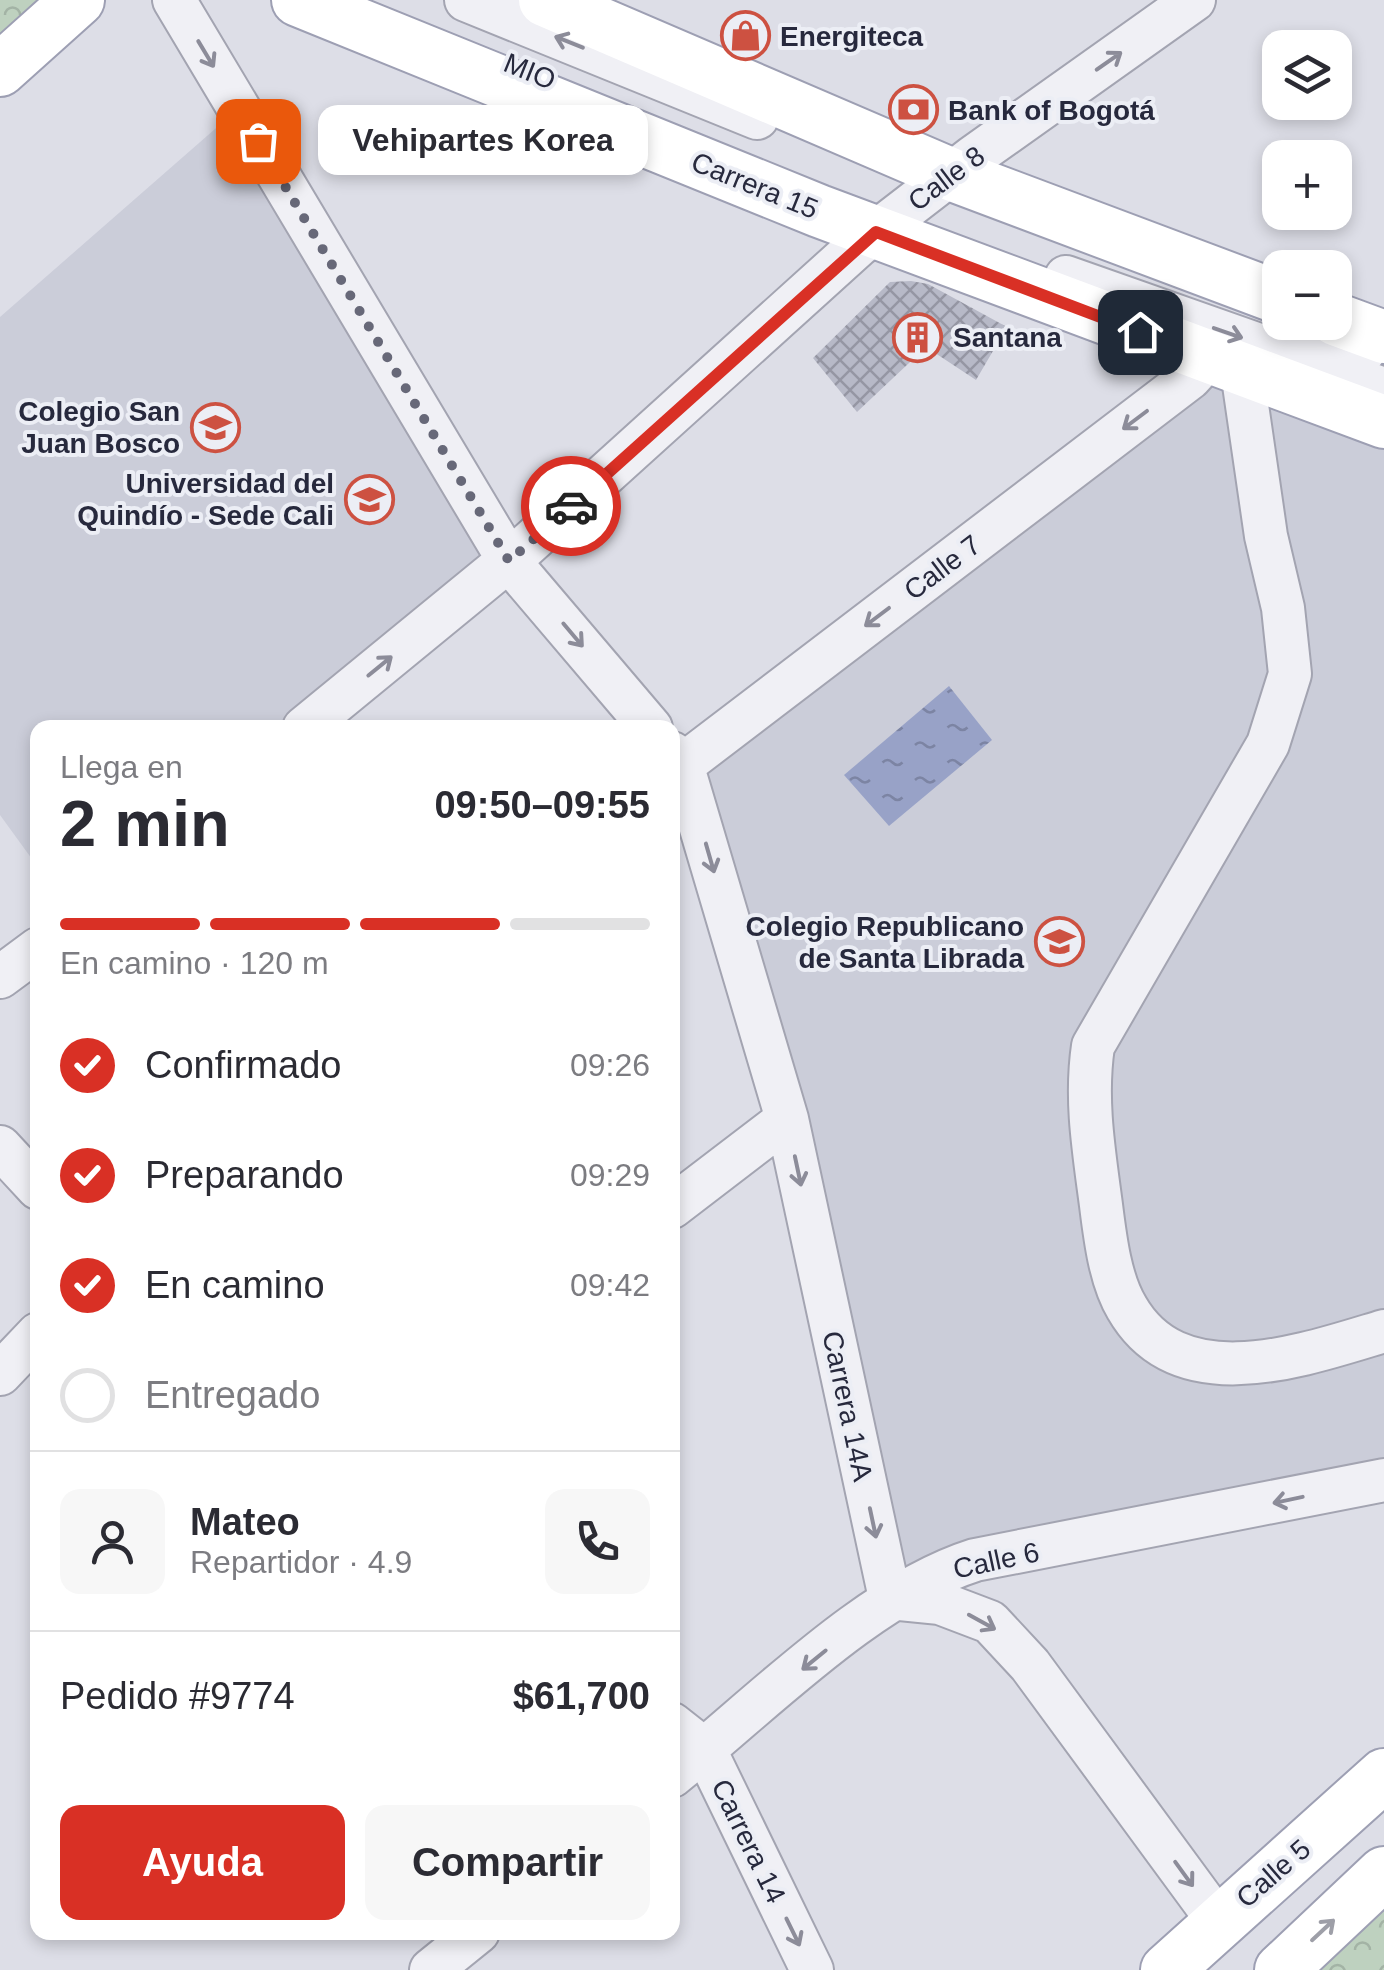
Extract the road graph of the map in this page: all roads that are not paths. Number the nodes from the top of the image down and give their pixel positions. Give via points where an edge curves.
1 (78, 0) edge
2 (174, 0) edge
3 (298, 0) edge
4 (352, 0) edge
5 (466, 0) edge
6 (546, 0) edge
7 (1194, 0) edge
8 (0, 70) edge
9 (941, 181) junction
10 (886, 224) junction
11 (1262, 292) edge
12 (1262, 311) edge
13 (1352, 325) edge
14 (1384, 337) edge
15 (1339, 340) edge
16 (1384, 357) edge
17 (1226, 364) junction
18 (1384, 389) edge
19 (1384, 422) edge
20 (509, 561) junction
21 (314, 720) edge
22 (644, 720) edge
23 (680, 760) edge
24 (680, 776) edge
25 (30, 955) edge
26 (0, 977) edge
27 (787, 1118) junction
28 (0, 1148) edge
29 (30, 1180) edge
30 (680, 1201) edge
31 (1384, 1331) edge
32 (30, 1342) edge
33 (0, 1374) edge
34 (1384, 1480) edge
35 (890, 1598) junction
36 (683, 1750) edge
37 (1383, 1775) edge
38 (1384, 1873) edge
39 (1218, 1922) junction
40 (468, 1940) edge
41 (431, 1970) edge
42 (812, 1970) edge
43 (1166, 1970) edge
44 (1281, 1970) edge

1 - 8 main road
2 -> 20 street
3 - 10 main road, Carrera 15
4 - 10 street, MIO
9 -> 5 street, MIO
6 - 9 main road
9 -> 7 street, Calle 8
9 - 10 street, Calle 8
9 - 11 main road
9 - 12 street, MIO
10 - 17 main road, Carrera 15
10 -> 18 street, MIO
10 - 20 street, Calle 8
13 - 14 main road
15 - 16 street
17 - 19 main road, Carrera 15
17 -> 23 street, Calle 7 via 1190,378
17 - 31 street via 1283,608 1290,674 1268,744 1093,1046 1092,1144 1105,1237 1126,1306 1148,1334 1205,1363 1304,1355
21 -> 20 street, Calle 8
20 -> 22 street
24 -> 27 street, Carrera 14A
25 - 26 street
27 - 30 street
27 -> 35 street, Carrera 14A
28 - 29 street
32 - 33 street
34 -> 35 street, Calle 6 via 975,1560
35 -> 36 street, Calle 6
35 -> 39 street via 940,1602 990,1622 1030,1664
36 -> 42 street, Carrera 14
37 - 39 main road, Calle 5
44 -> 38 main road
39 - 43 main road, Calle 5
40 - 41 street

